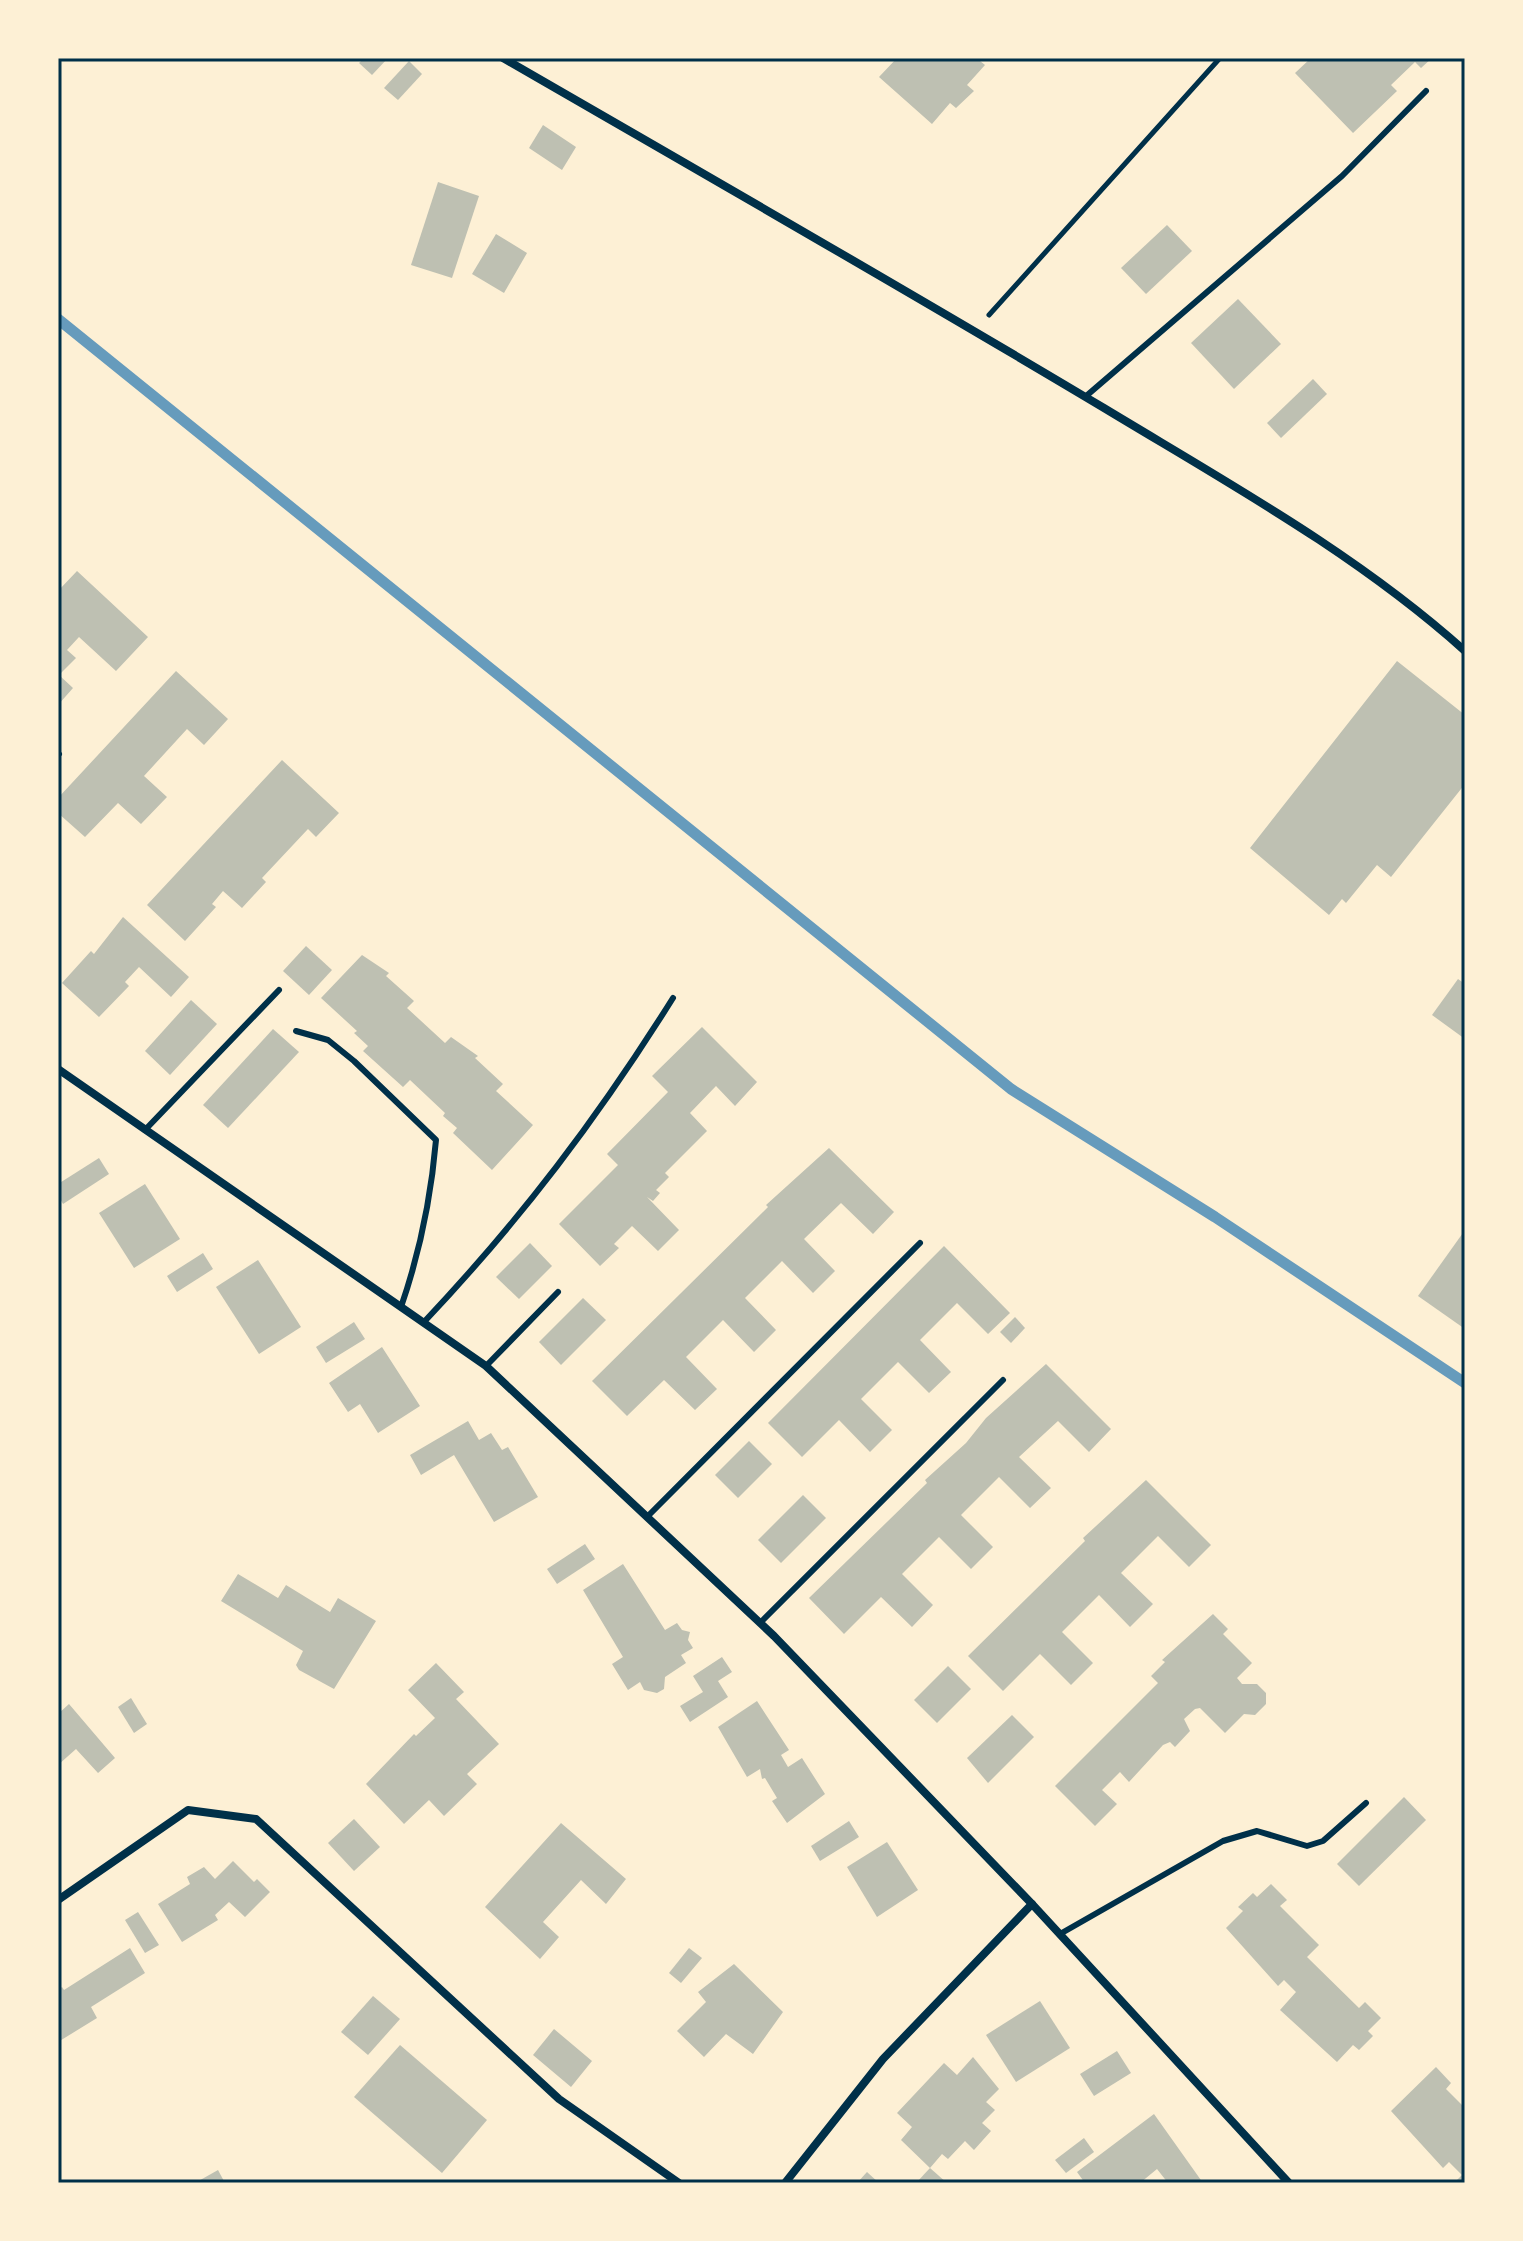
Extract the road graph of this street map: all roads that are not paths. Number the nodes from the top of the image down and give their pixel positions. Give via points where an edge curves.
1 (503, 58) edge
2 (1426, 91) dead end
3 (1085, 397) junction
4 (1465, 651) edge
5 (279, 990) dead end
6 (673, 998) dead end
7 (296, 1031) dead end
8 (58, 1069) edge
9 (145, 1130) junction
10 (920, 1243) dead end
11 (558, 1292) dead end
12 (401, 1307) junction
13 (424, 1322) junction
14 (486, 1366) junction
15 (1003, 1380) dead end
16 (647, 1517) junction
17 (760, 1623) junction
18 (1366, 1803) dead end
19 (58, 1900) edge
20 (1032, 1904) junction
21 (1060, 1934) junction
22 (679, 2183) edge
23 (785, 2183) edge
24 (1289, 2183) edge

1 - 3 street
2 - 3 lane via 1342,176
3 - 4 street via 1293,523 1412,603
5 - 9 lane
6 - 13 lane via 539,1194
7 - 12 lane via 328,1040 436,1140 419,1251
8 - 9 street
9 - 12 street
10 - 16 lane
11 - 14 lane
12 - 13 street
13 - 14 street
14 - 16 street
15 - 17 lane
16 - 17 street
17 - 20 street
18 - 21 lane via 1323,1841 1307,1846 1257,1831 1223,1841
19 - 22 street via 188,1810 256,1819 559,2099
20 - 21 street
20 - 23 street via 883,2059
21 - 24 street

